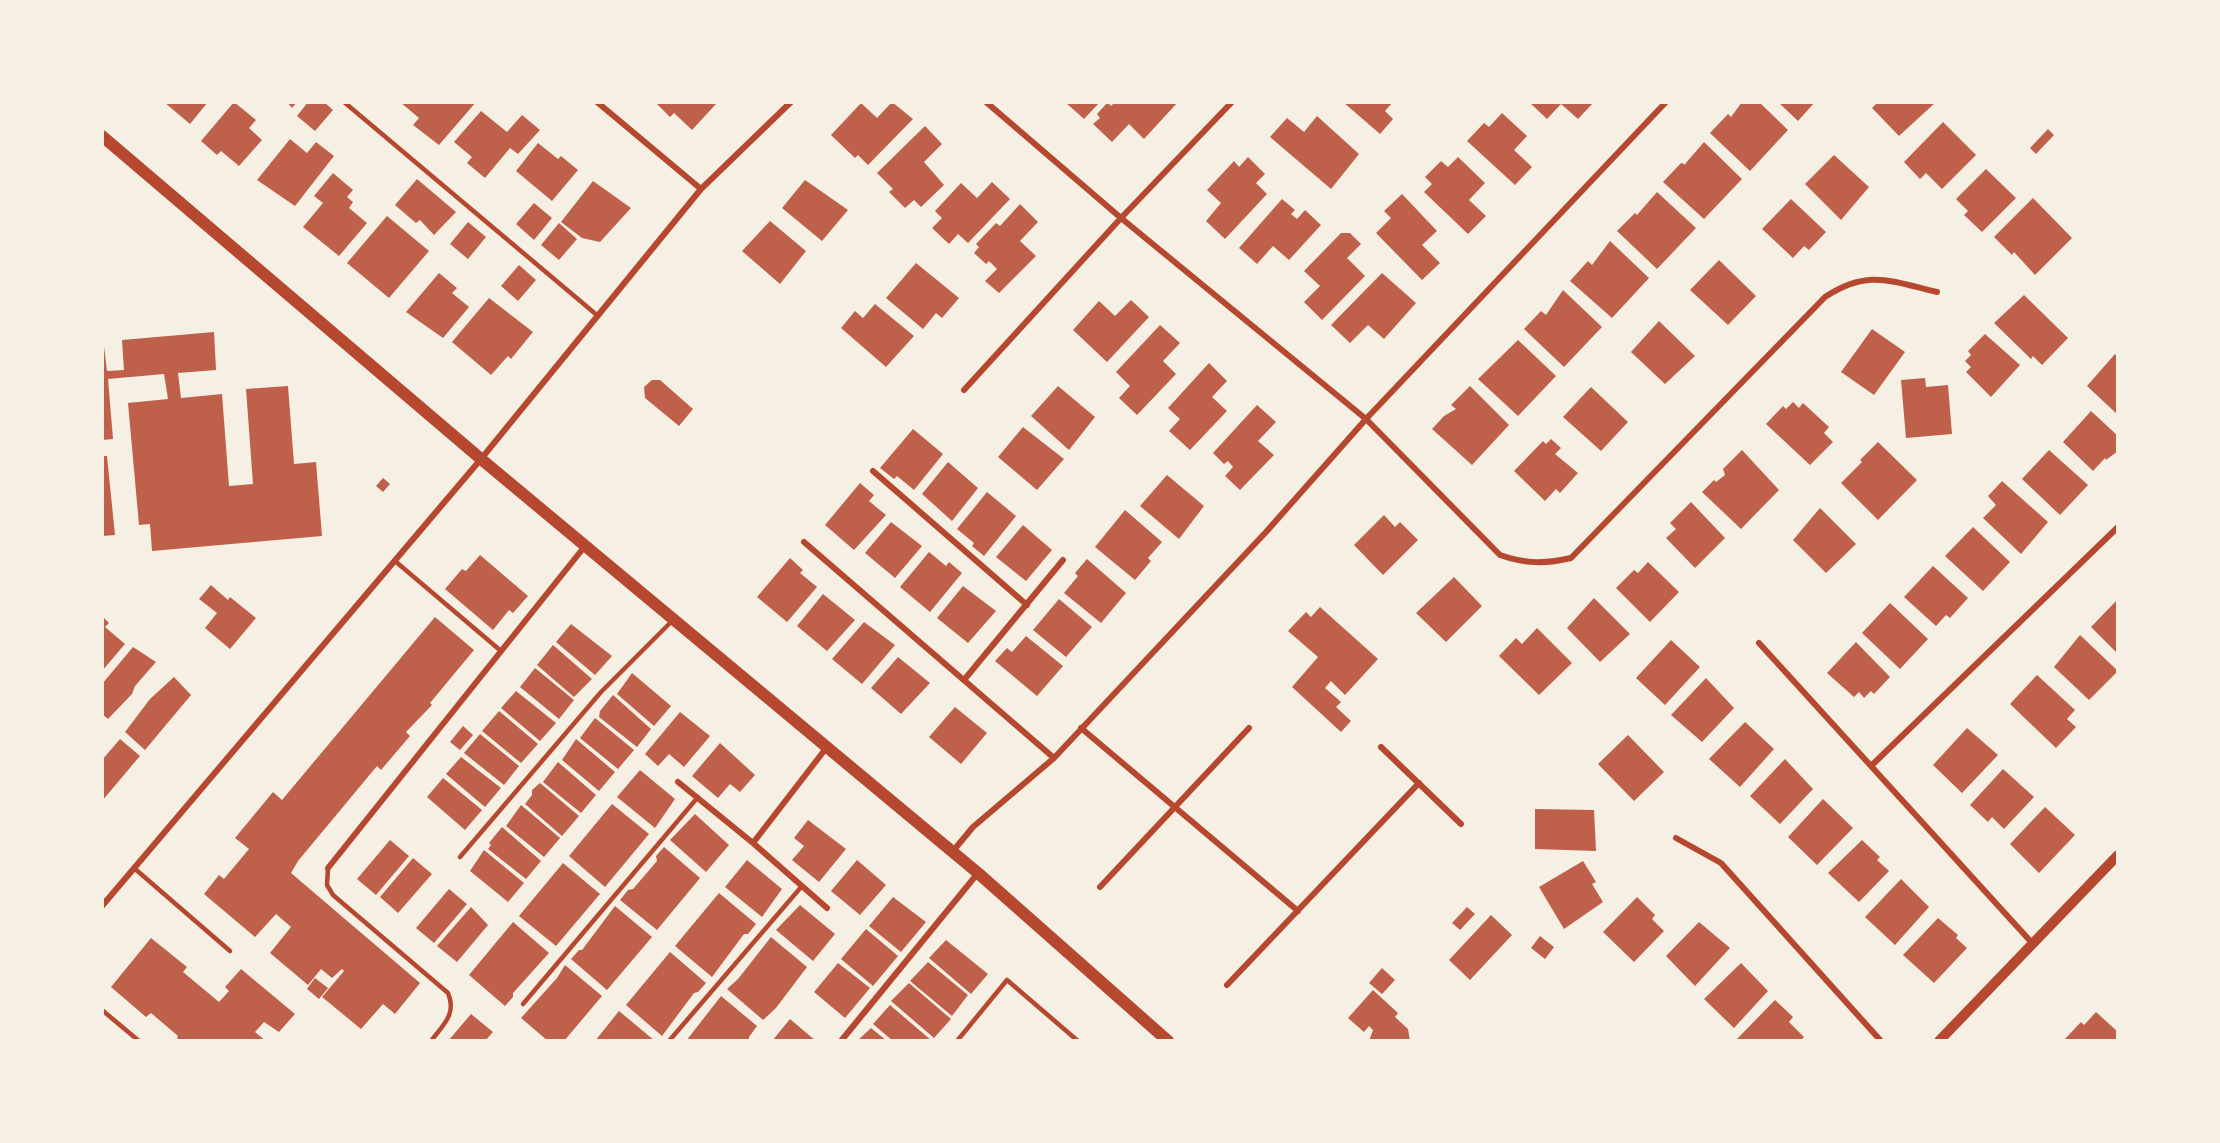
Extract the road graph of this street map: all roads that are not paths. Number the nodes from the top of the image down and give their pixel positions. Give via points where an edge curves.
1 (344, 102) edge
2 (597, 102) edge
3 (791, 102) edge
4 (986, 102) edge
5 (1232, 102) edge
6 (1666, 102) edge
7 (102, 136) edge
8 (701, 189) junction
9 (1121, 218) junction
10 (1937, 292) dead end
11 (598, 316) junction
12 (964, 390) dead end
13 (1366, 419) junction
14 (481, 459) junction
15 (873, 471) dead end
16 (2118, 527) edge
17 (804, 542) dead end
18 (585, 545) junction
19 (395, 561) junction
20 (1063, 561) dead end
21 (1027, 604) junction
22 (673, 619) junction
23 (1759, 644) dead end
24 (501, 651) junction
25 (964, 680) junction
26 (1249, 728) dead end
27 (1081, 729) junction
28 (827, 747) junction
29 (1381, 747) dead end
30 (1054, 758) junction
31 (1871, 766) junction
32 (678, 782) dead end
33 (1419, 783) junction
34 (698, 797) junction
35 (1175, 807) junction
36 (1461, 824) dead end
37 (1676, 838) dead end
38 (753, 843) junction
39 (953, 851) junction
40 (2118, 855) edge
41 (460, 857) dead end
42 (134, 868) junction
43 (328, 868) joint
44 (978, 873) junction
45 (801, 886) junction
46 (1100, 887) dead end
47 (102, 906) edge
48 (827, 908) dead end
49 (1298, 911) junction
50 (2033, 944) junction
51 (230, 951) dead end
52 (1227, 986) dead end
53 (524, 1004) dead end
54 (102, 1010) edge
55 (139, 1041) edge
56 (431, 1041) edge
57 (669, 1041) edge
58 (841, 1041) edge
59 (957, 1041) edge
60 (1078, 1041) edge
61 (1168, 1041) edge
62 (1881, 1041) edge
63 (1940, 1041) edge

1 - 11 lane
2 - 8 street
3 - 8 street
4 - 9 street
5 - 9 street
6 - 13 street
7 - 14 main road
8 - 11 street
9 - 12 street
9 - 13 street
10 - 13 street via 1876,277 1844,285 1825,297 1571,558 1532,563 1500,555
11 - 14 street
13 - 27 street
14 - 18 main road
14 - 19 street
15 - 21 street
16 - 31 street
17 - 25 street
18 - 22 main road
18 - 24 street
19 - 24 lane
19 - 42 street
20 - 21 street
21 - 25 street
22 - 28 main road
22 - 41 lane via 601,692
23 - 31 street
24 - 43 street
25 - 30 street
26 - 35 street
27 - 30 street
27 - 35 street
28 - 38 street
28 - 39 main road
29 - 33 street
30 - 39 street via 973,827
31 - 50 street
32 - 34 street
33 - 36 street
33 - 49 street
34 - 38 street
34 - 53 lane
35 - 46 street
35 - 49 street
37 - 62 street via 1721,862
38 - 45 street
39 - 44 main road
40 - 50 street
42 - 47 street
42 - 51 lane
43 - 56 lane via 327,885 333,896 448,993 453,1004 451,1015
44 - 58 street
44 - 61 main road
45 - 48 street
45 - 57 lane
49 - 52 street
50 - 63 street
54 - 55 lane
59 - 60 lane via 1007,980

